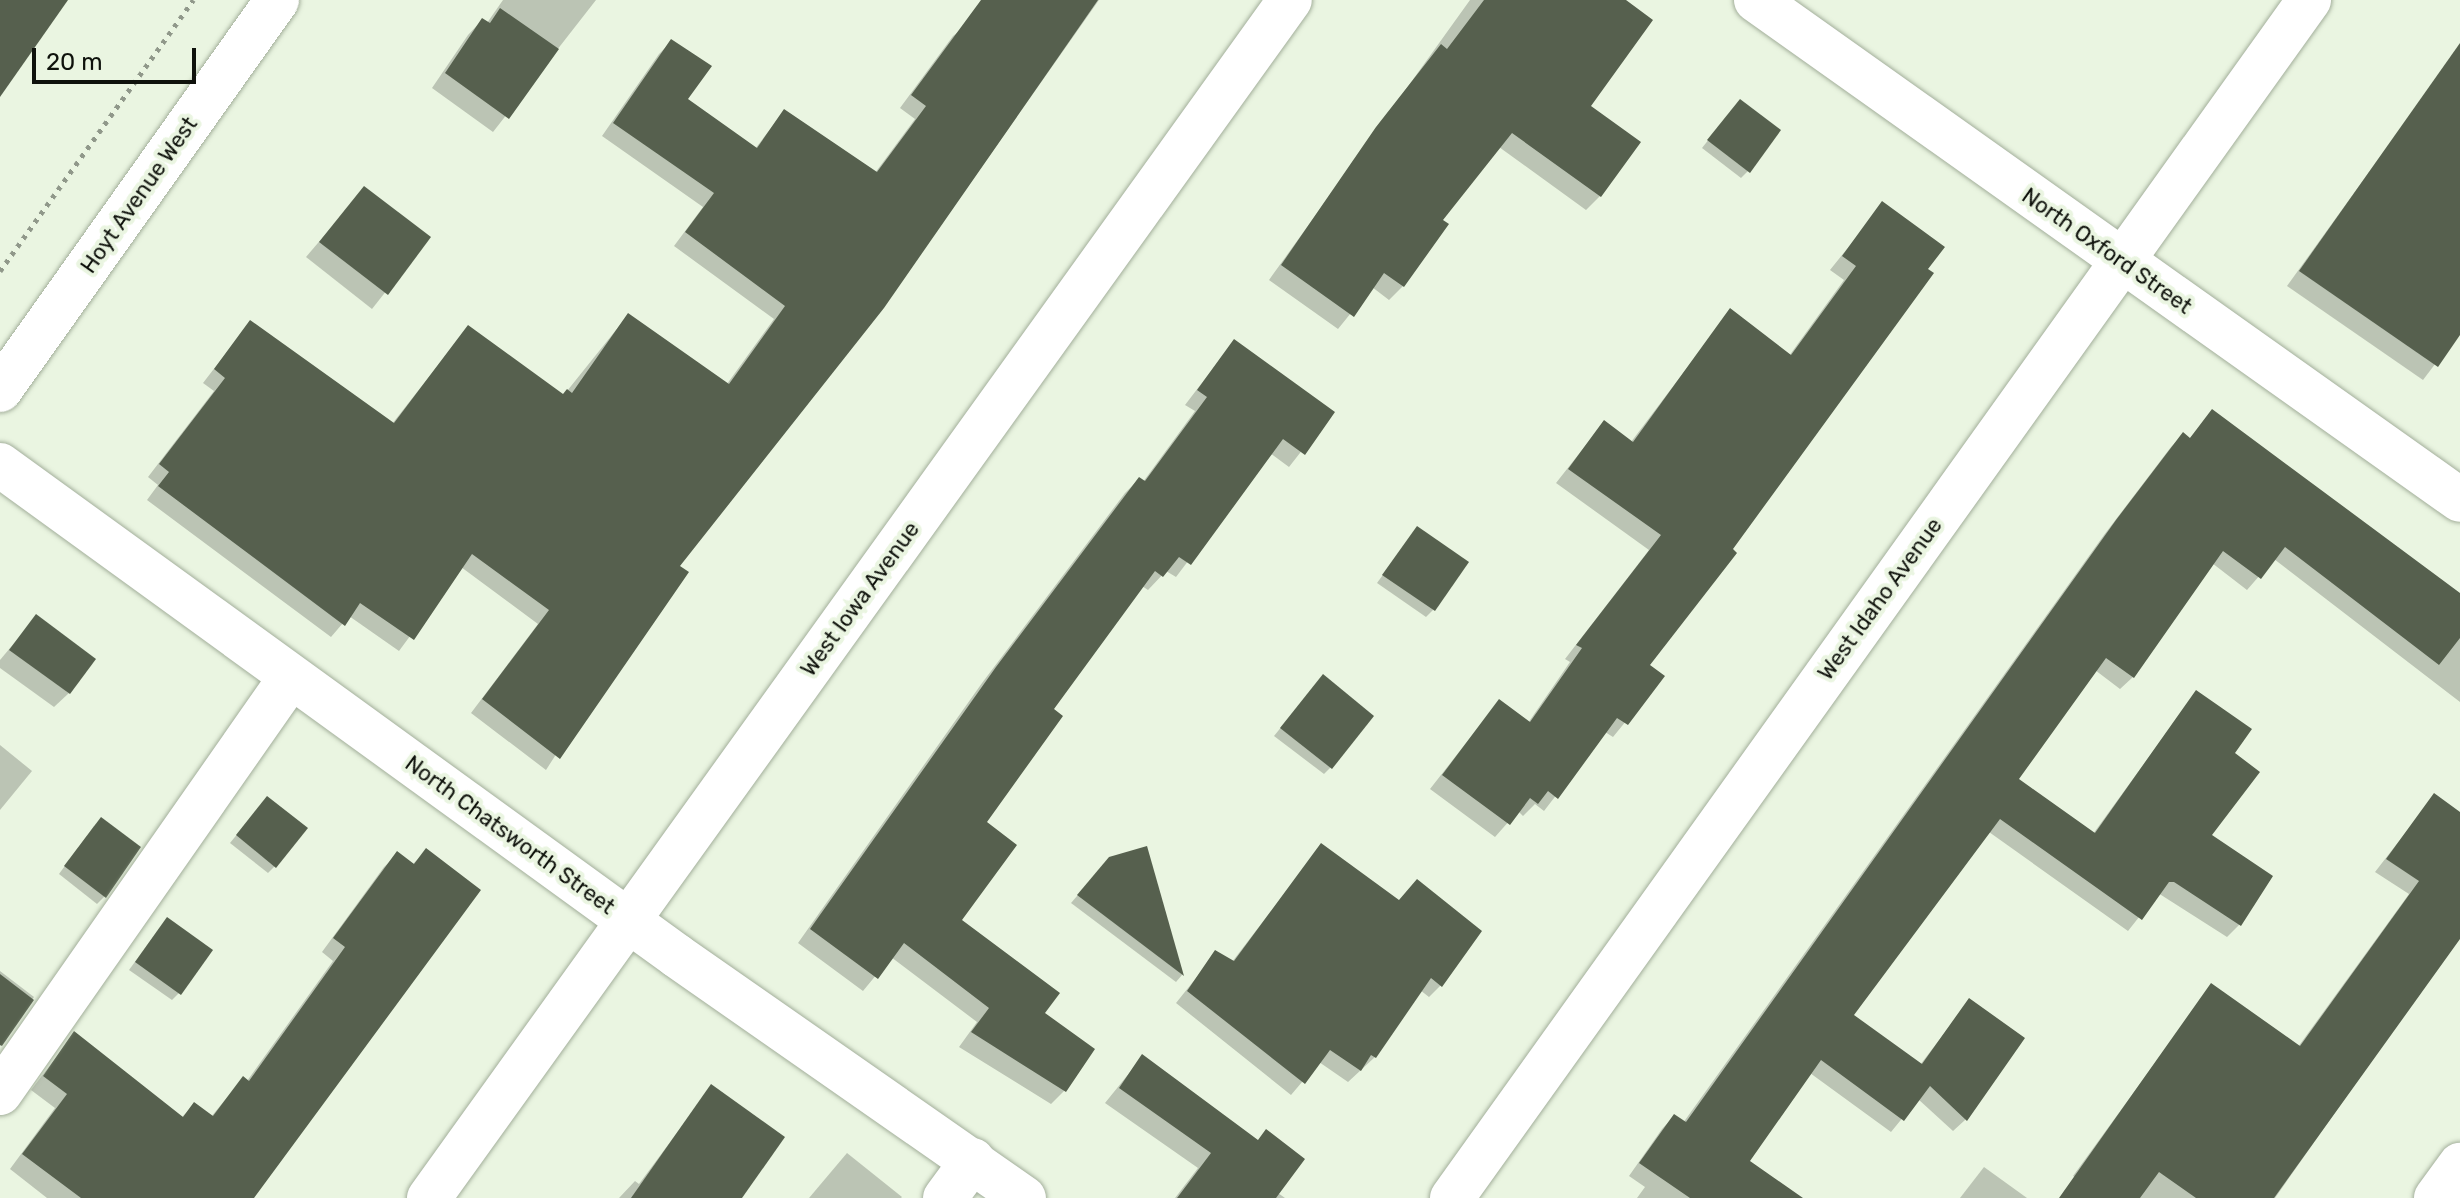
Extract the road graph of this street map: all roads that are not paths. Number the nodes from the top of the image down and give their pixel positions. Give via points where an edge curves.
1 (277, 0) edge
2 (1290, 0) edge
3 (1756, 0) edge
4 (2309, 0) edge
5 (2122, 261) junction
6 (0, 390) edge
7 (0, 465) edge
8 (2460, 500) edge
9 (290, 678) junction
10 (628, 921) junction
11 (0, 1093) edge
12 (973, 1160) junction
13 (2460, 1165) edge
14 (429, 1198) edge
15 (945, 1198) edge
16 (1024, 1198) edge
17 (1452, 1198) edge
18 (2436, 1198) edge

1 - 6 street, Hoyt Avenue West
2 - 10 street, West Iowa Avenue
3 - 5 street, North Oxford Street
4 - 5 street, West Idaho Avenue
5 - 8 street, North Oxford Street
5 - 17 street, West Idaho Avenue
7 - 9 street, North Chatsworth Street
9 - 10 street, North Chatsworth Street
9 - 11 street
10 - 12 street, North Chatsworth Street
10 - 14 street, West Iowa Avenue
12 - 15 street
12 - 16 street, North Chatsworth Street
13 - 18 street

